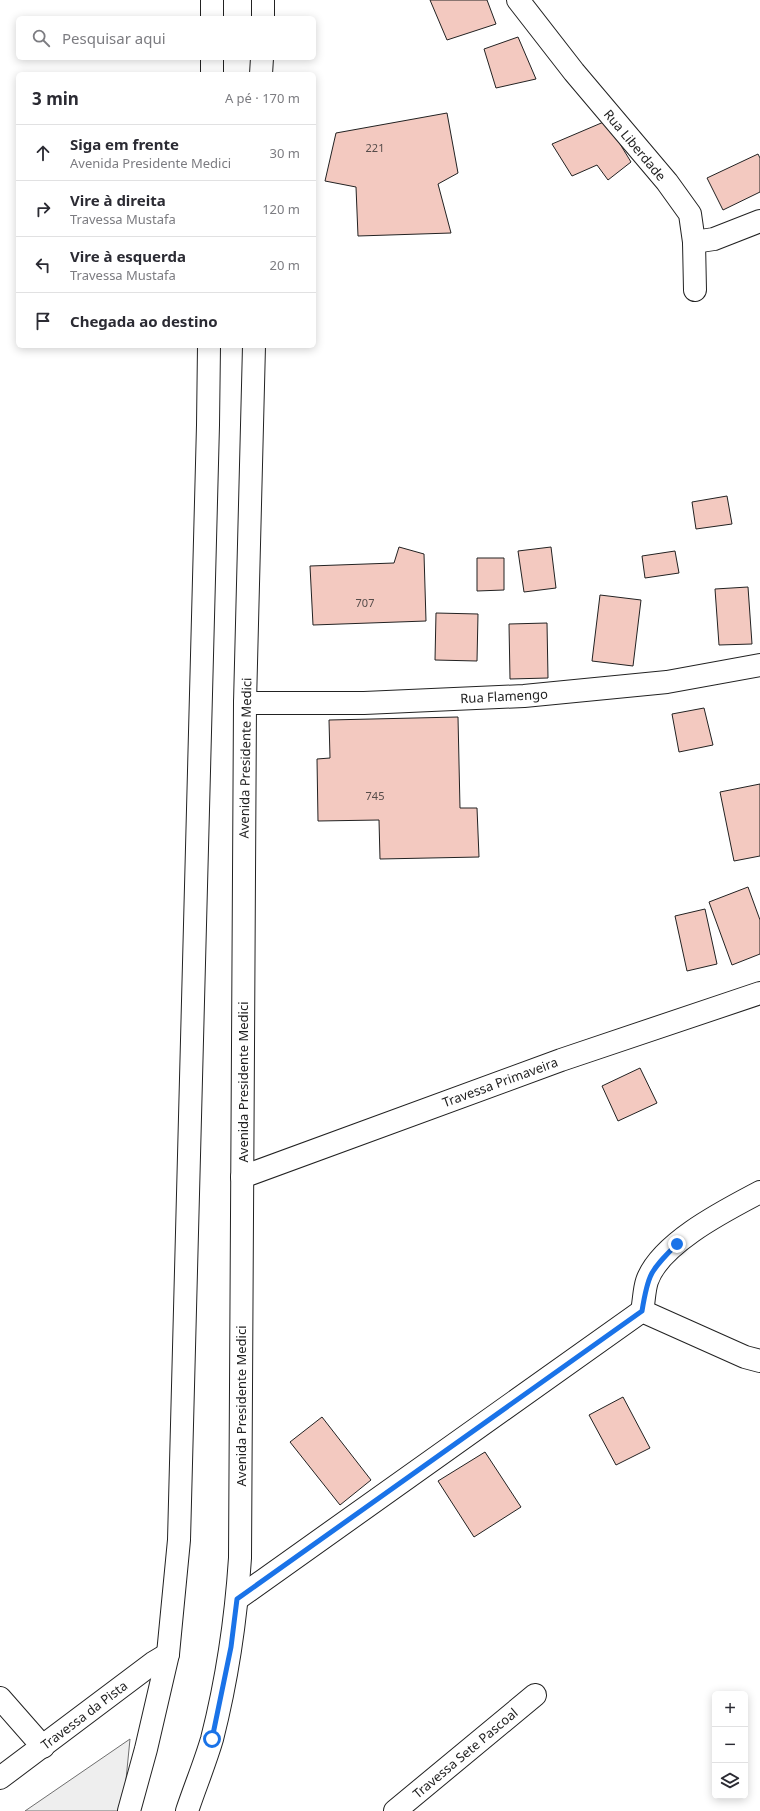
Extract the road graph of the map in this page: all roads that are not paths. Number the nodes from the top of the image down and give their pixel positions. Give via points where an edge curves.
1 (212, 0) edge
2 (263, 0) edge
3 (518, 0) edge
4 (212, 16) edge
5 (262, 16) edge
6 (212, 60) edge
7 (262, 60) edge
8 (212, 72) edge
9 (261, 72) edge
10 (760, 221) edge
11 (694, 242) junction
12 (695, 290) dead end
13 (209, 348) edge
14 (254, 348) edge
15 (760, 665) edge
16 (246, 703) junction
17 (760, 993) edge
18 (242, 1177) junction
19 (760, 1192) edge
20 (642, 1311) junction
21 (760, 1361) edge
22 (237, 1599) junction
23 (168, 1654) junction
24 (534, 1695) dead end
25 (0, 1698) edge
26 (43, 1747) junction
27 (0, 1778) edge
28 (129, 1811) edge
29 (187, 1811) edge
30 (395, 1811) edge

1 - 4 main road
2 - 5 main road
3 - 11 main road, Rua Liberdade via 574,72 667,182 692,218
6 - 8 main road
7 - 9 main road
10 - 11 main road via 714,239
11 - 12 main road, Rua Liberdade
13 - 23 main road via 178,1540
14 - 16 main road, Avenida Presidente Medici
15 - 16 main road, Rua Flamengo via 667,682 524,696 364,703
16 - 18 main road, Avenida Presidente Medici
17 - 18 main road, Travessa Primaveira via 560,1060
18 - 22 main road, Avenida Presidente Medici via 240,1558
19 - 20 main road via 707,1220 656,1265 647,1281
20 - 21 main road via 745,1357
20 - 22 main road
22 - 29 main road, Avenida Presidente Medici via 231,1647 212,1739
23 - 26 main road, Travessa da Pista via 152,1663
23 - 28 main road
24 - 30 main road, Travessa Sete Pascoal
25 - 26 main road
26 - 27 main road, Travessa da Pista

